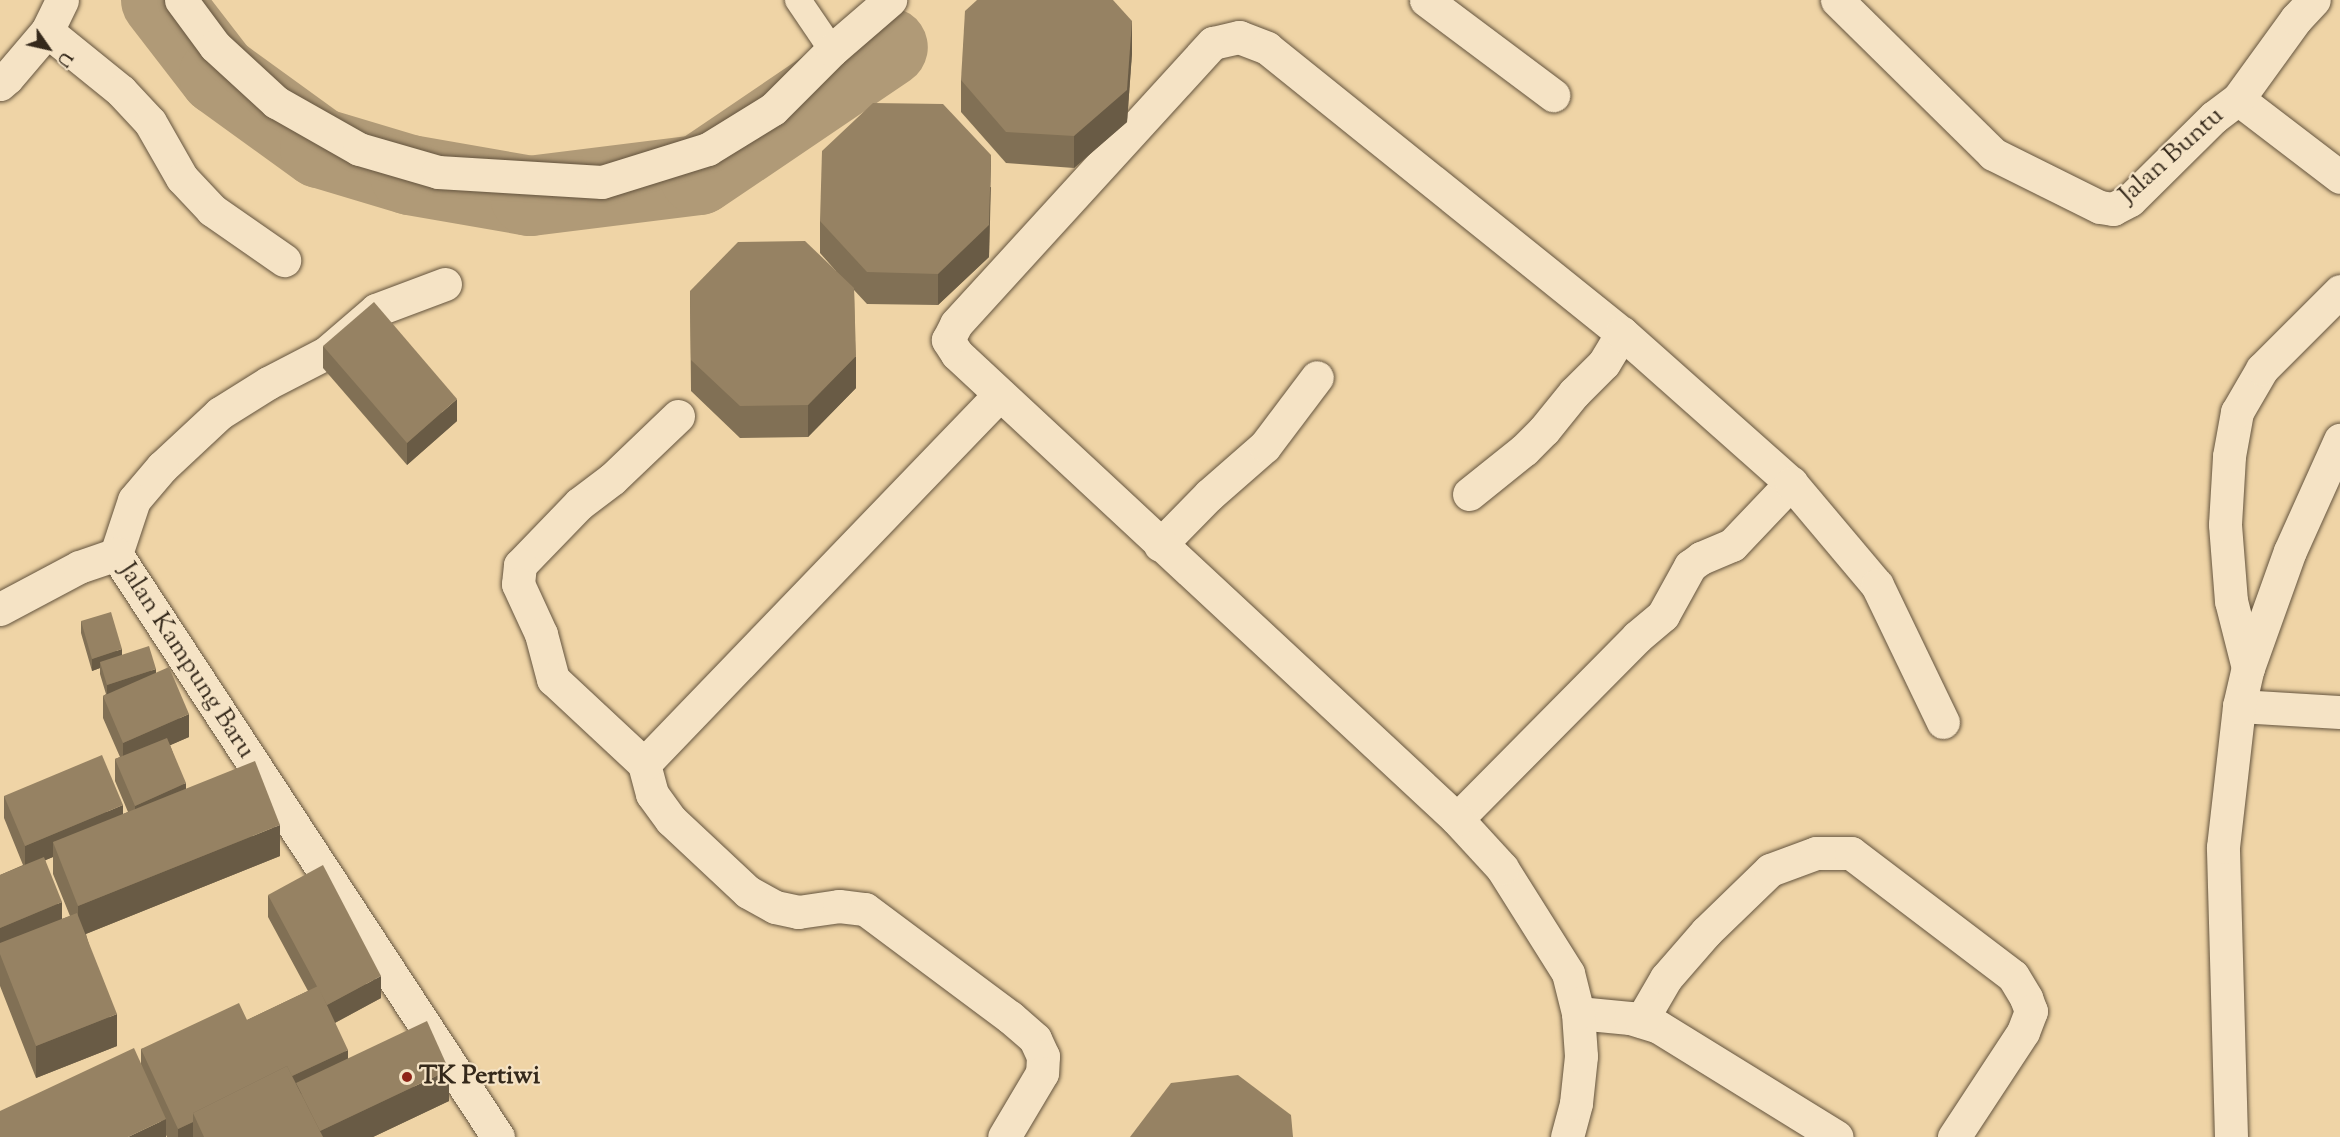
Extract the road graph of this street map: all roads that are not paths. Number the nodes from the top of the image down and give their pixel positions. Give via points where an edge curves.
1 (62, 0) edge
2 (181, 0) edge
3 (798, 0) edge
4 (891, 0) edge
5 (1426, 0) edge
6 (1837, 0) edge
7 (2313, 0) edge
8 (47, 31) junction
9 (832, 50) junction
10 (0, 84) edge
11 (1553, 95) dead end
12 (2238, 99) junction
13 (2340, 177) edge
14 (284, 260) dead end
15 (445, 284) dead end
16 (2340, 291) edge
17 (1622, 333) junction
18 (1317, 377) dead end
19 (1000, 394) junction
20 (678, 416) dead end
21 (2340, 440) edge
22 (1791, 483) junction
23 (1469, 494) dead end
24 (1160, 545) junction
25 (116, 554) junction
26 (0, 609) edge
27 (2248, 668) junction
28 (2239, 706) junction
29 (2340, 712) edge
30 (1943, 722) dead end
31 (644, 765) junction
32 (1457, 819) junction
33 (1578, 1013) junction
34 (1641, 1021) junction
35 (498, 1137) edge
36 (1004, 1137) edge
37 (1567, 1137) edge
38 (1837, 1137) edge
39 (1954, 1137) edge
40 (2231, 1137) edge

1 - 8 street
2 - 9 street via 215,46 276,102 359,149 438,172 603,182 708,148 773,108
3 - 9 lane
4 - 9 street
5 - 11 street
6 - 12 street, Jalan Buntu via 1993,154 2100,207 2113,209 2130,200 2214,117
7 - 12 street
8 - 10 street
8 - 14 street via 121,91 150,122 182,178 212,210
12 - 13 street, Jalan Buntu
15 - 25 street, Jalan Kampung Baru via 376,310 326,353 220,413 162,467 134,500
16 - 27 street via 2262,369 2236,412 2224,524 2231,601
17 - 19 street via 1267,48 1239,37 1213,43 956,324 948,339 957,354
17 - 22 street
17 - 23 street via 1604,363 1544,430
18 - 24 street via 1265,446
19 - 24 street
19 - 31 street
20 - 31 street via 532,549 520,565 518,584 542,634 553,679
21 - 27 street via 2290,551
22 - 30 street via 1877,585
22 - 32 street via 1732,545 1690,567 1663,615
24 - 32 street
25 - 26 street via 79,567
25 - 35 street, Jalan Kampung Baru
27 - 28 street
28 - 29 street
28 - 40 street via 2223,847
31 - 36 street via 652,794 671,820 748,892 775,907 798,912 839,906 865,909 1035,1039 1043,1056 1042,1073
32 - 33 street via 1502,868 1568,973
33 - 34 street
33 - 37 street via 1581,1056 1576,1103
34 - 38 street via 1657,1026
34 - 39 street via 1666,978 1706,932 1770,870 1816,853 1851,853 2013,976 2031,1011 2024,1032

